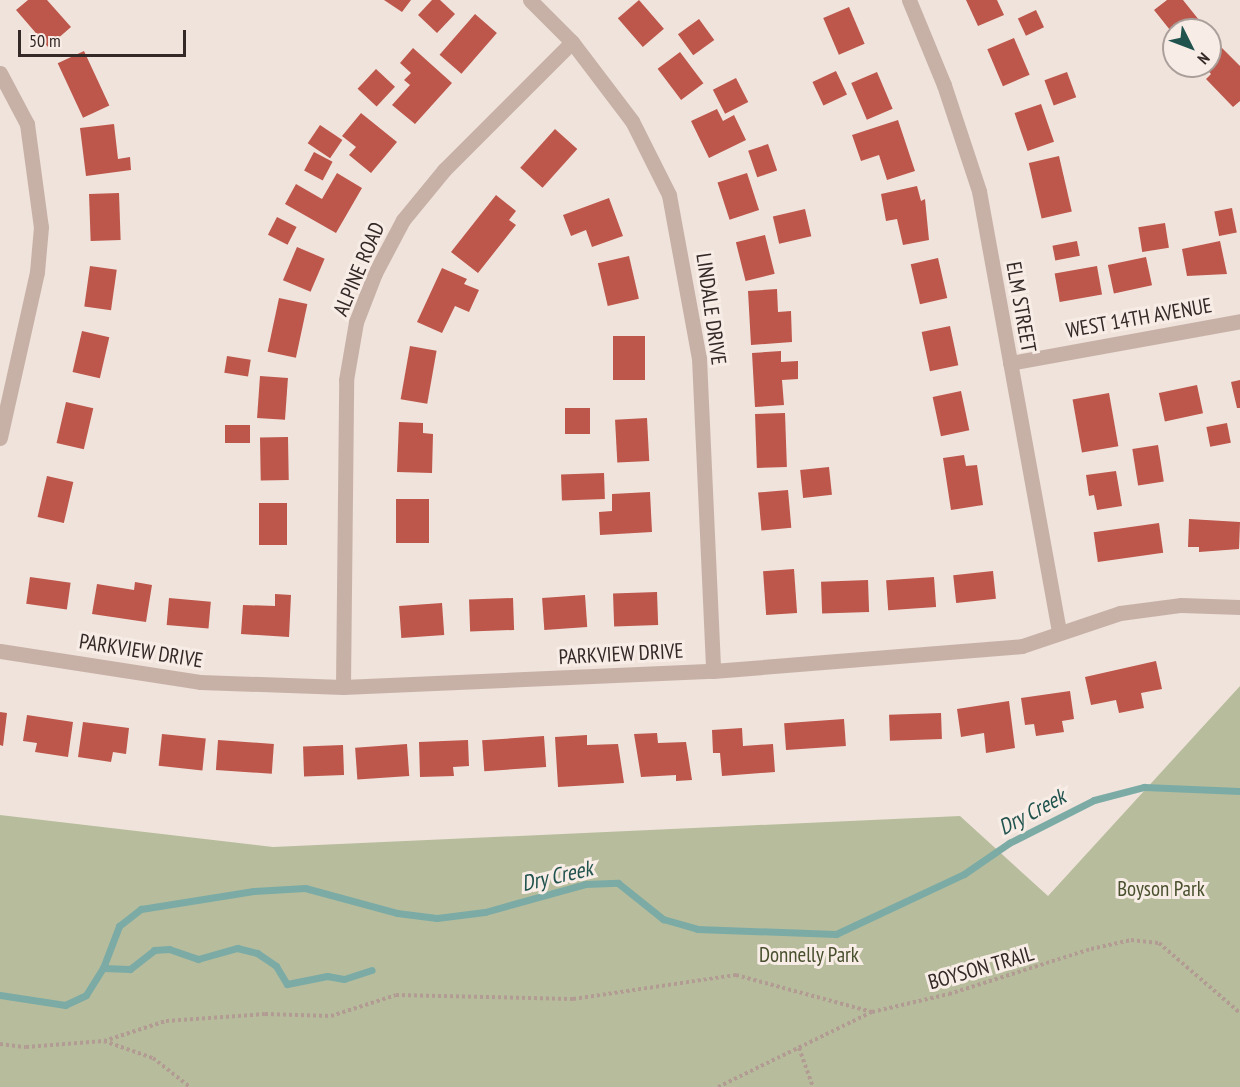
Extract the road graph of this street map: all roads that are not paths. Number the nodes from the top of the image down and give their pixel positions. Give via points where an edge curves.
1 (530, 0) edge
2 (909, 0) edge
3 (572, 42) junction
4 (0, 72) edge
5 (1240, 321) edge
6 (1010, 363) junction
7 (0, 438) edge
8 (1240, 607) edge
9 (1059, 631) junction
10 (0, 651) edge
11 (713, 671) junction
12 (344, 687) junction

1 - 3 street, LINDALE DRIVE
2 - 6 street, ELM STREET via 944,84 980,191
3 - 11 street, LINDALE DRIVE via 632,121 669,195 679,239 699,358
3 - 12 street, ALPINE ROAD via 444,170 403,220 375,273 356,322 346,380
4 - 7 street via 27,124 41,226 37,272
5 - 6 street, WEST 14TH AVENUE
6 - 9 street, ELM STREET
8 - 9 street, PARKVIEW DRIVE via 1181,605 1119,613
9 - 11 street, PARKVIEW DRIVE via 1022,645
10 - 12 street, PARKVIEW DRIVE via 200,682
11 - 12 street, PARKVIEW DRIVE

